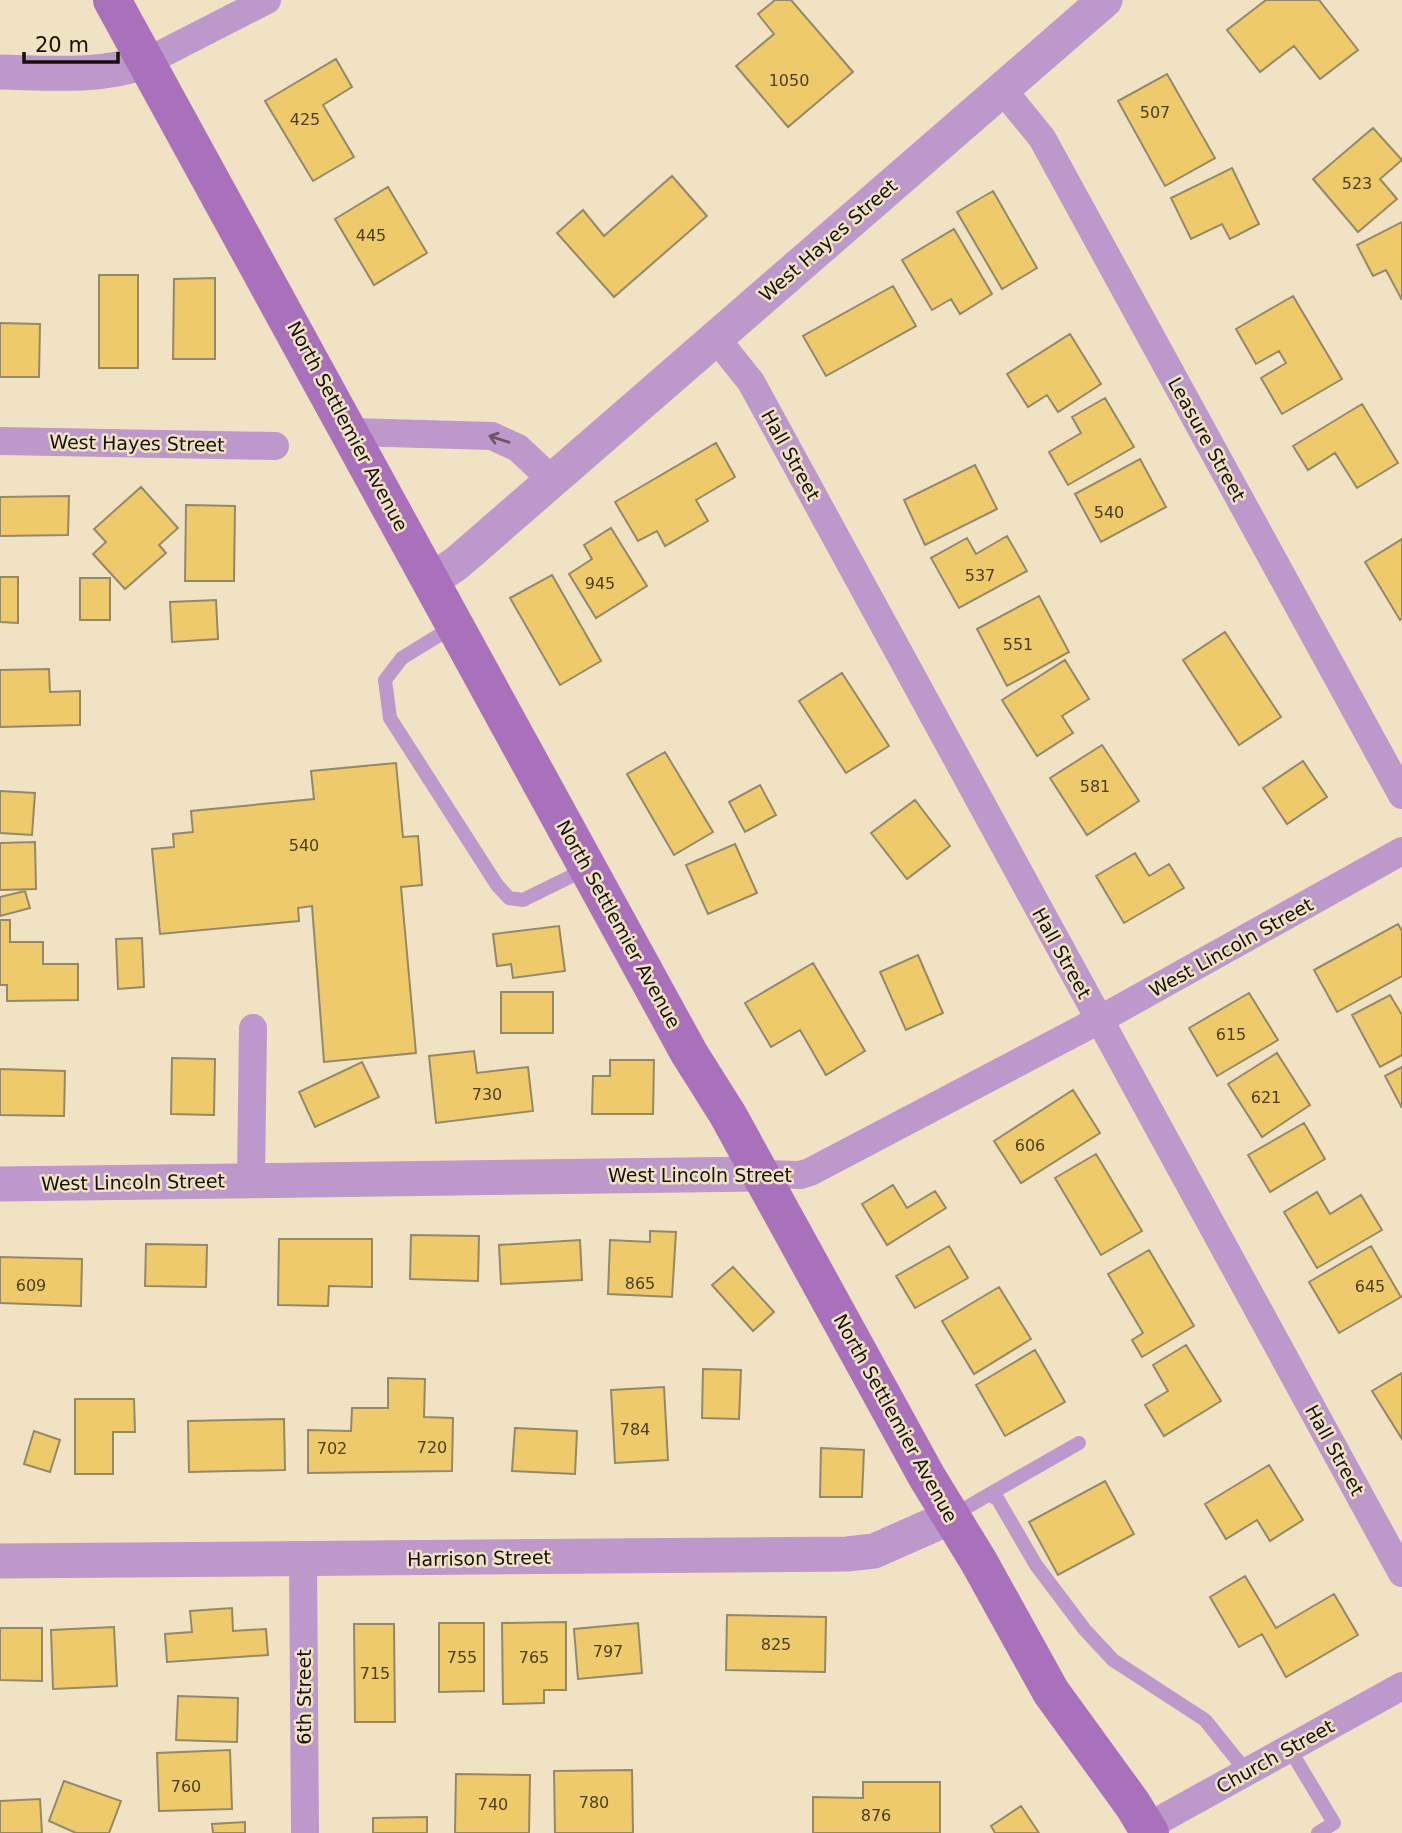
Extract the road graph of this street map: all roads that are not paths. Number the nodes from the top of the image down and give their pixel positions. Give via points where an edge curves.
1 (112, 0) edge
2 (267, 0) edge
3 (1105, 0) edge
4 (148, 61) junction
5 (0, 72) edge
6 (1002, 89) junction
7 (715, 337) junction
8 (352, 432) junction
9 (0, 441) edge
10 (275, 446) dead end
11 (552, 480) junction
12 (431, 581) junction
13 (455, 625) junction
14 (1402, 795) edge
15 (1402, 851) edge
16 (587, 868) junction
17 (1099, 1020) junction
18 (253, 1027) dead end
19 (761, 1174) junction
20 (251, 1180) junction
21 (0, 1184) edge
22 (1079, 1443) dead end
23 (988, 1495) junction
24 (951, 1517) junction
25 (303, 1560) junction
26 (0, 1561) edge
27 (1402, 1573) edge
28 (1402, 1686) edge
29 (1289, 1748) junction
30 (1246, 1771) junction
31 (1149, 1830) edge
32 (305, 1833) edge
33 (1318, 1833) edge

1 - 4 main road, North Settlemier Avenue
2 - 4 street
3 - 6 street, West Hayes Street
4 - 5 street via 99,74
4 - 8 main road, North Settlemier Avenue
6 - 7 street, West Hayes Street
6 - 14 street, Leasure Street via 1042,138
7 - 11 street, West Hayes Street
7 - 17 street, Hall Street via 751,382
11 -> 8 street via 518,447 492,436
8 - 12 main road, North Settlemier Avenue
9 - 10 street, West Hayes Street
11 - 12 street, West Hayes Street
12 - 13 main road, North Settlemier Avenue
13 - 16 main road, North Settlemier Avenue
13 - 16 lane via 402,657 385,680 390,718 509,898 523,900
15 - 17 street, West Lincoln Street
16 - 19 main road, North Settlemier Avenue
17 - 19 street, West Lincoln Street via 810,1172
17 - 27 street, Hall Street
18 - 20 street
19 - 20 street, West Lincoln Street
19 - 24 main road, North Settlemier Avenue
20 - 21 street, West Lincoln Street
22 - 23 lane
23 - 24 lane
23 - 30 lane via 997,1498 1036,1565 1113,1660 1205,1720
24 - 25 street, Harrison Street via 874,1551 847,1553
24 - 31 main road, North Settlemier Avenue via 1051,1692
25 - 26 street, Harrison Street
25 - 32 street, 6th Street
28 - 29 street, Church Street
29 - 30 street, Church Street
29 - 33 lane via 1334,1823
30 - 31 street, Church Street

